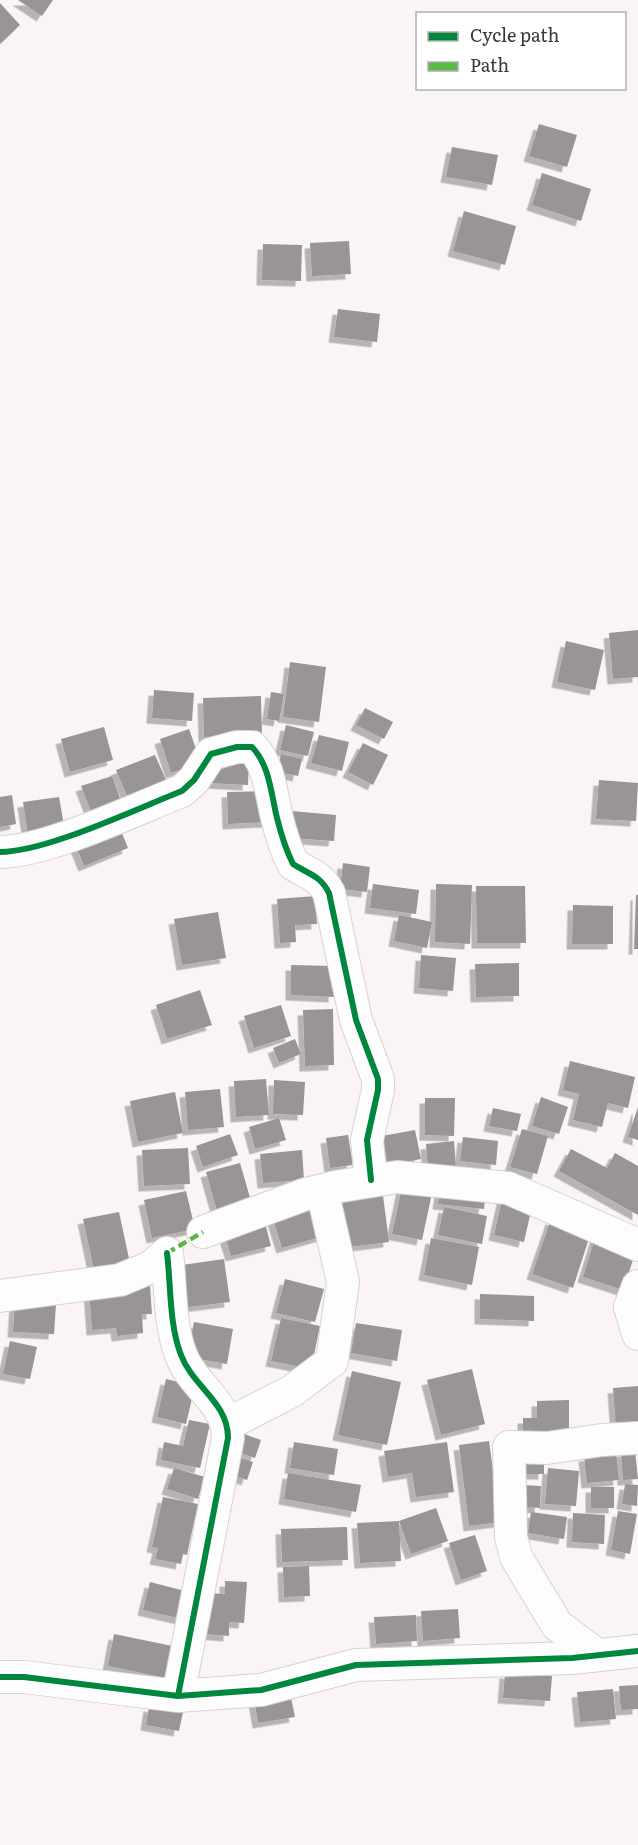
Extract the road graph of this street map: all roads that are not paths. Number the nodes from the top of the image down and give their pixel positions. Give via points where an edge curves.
1 (0, 852) edge
2 (371, 1180) junction
3 (322, 1190) junction
4 (203, 1232) dead end
5 (638, 1245) edge
6 (638, 1286) edge
7 (0, 1296) edge
8 (638, 1334) edge
9 (228, 1424) junction
10 (638, 1438) edge
11 (638, 1651) edge
12 (597, 1655) junction
13 (0, 1677) edge
14 (178, 1696) junction

1 - 2 street via 32,847 182,791 200,773 211,754 252,747 273,789 276,818 293,864 323,881 329,893 356,1020 378,1079 367,1140
2 - 3 street
2 - 5 street via 397,1178 508,1188
3 - 4 street
3 - 9 street via 343,1282 332,1361 292,1391
6 - 8 street via 630,1307
7 - 9 street via 120,1280 151,1267 167,1253 180,1354 188,1371 220,1408
9 - 14 street
10 - 12 street via 547,1448 509,1447 510,1518 516,1557 557,1625
11 - 12 street
12 - 14 street via 356,1665 261,1690
13 - 14 street

